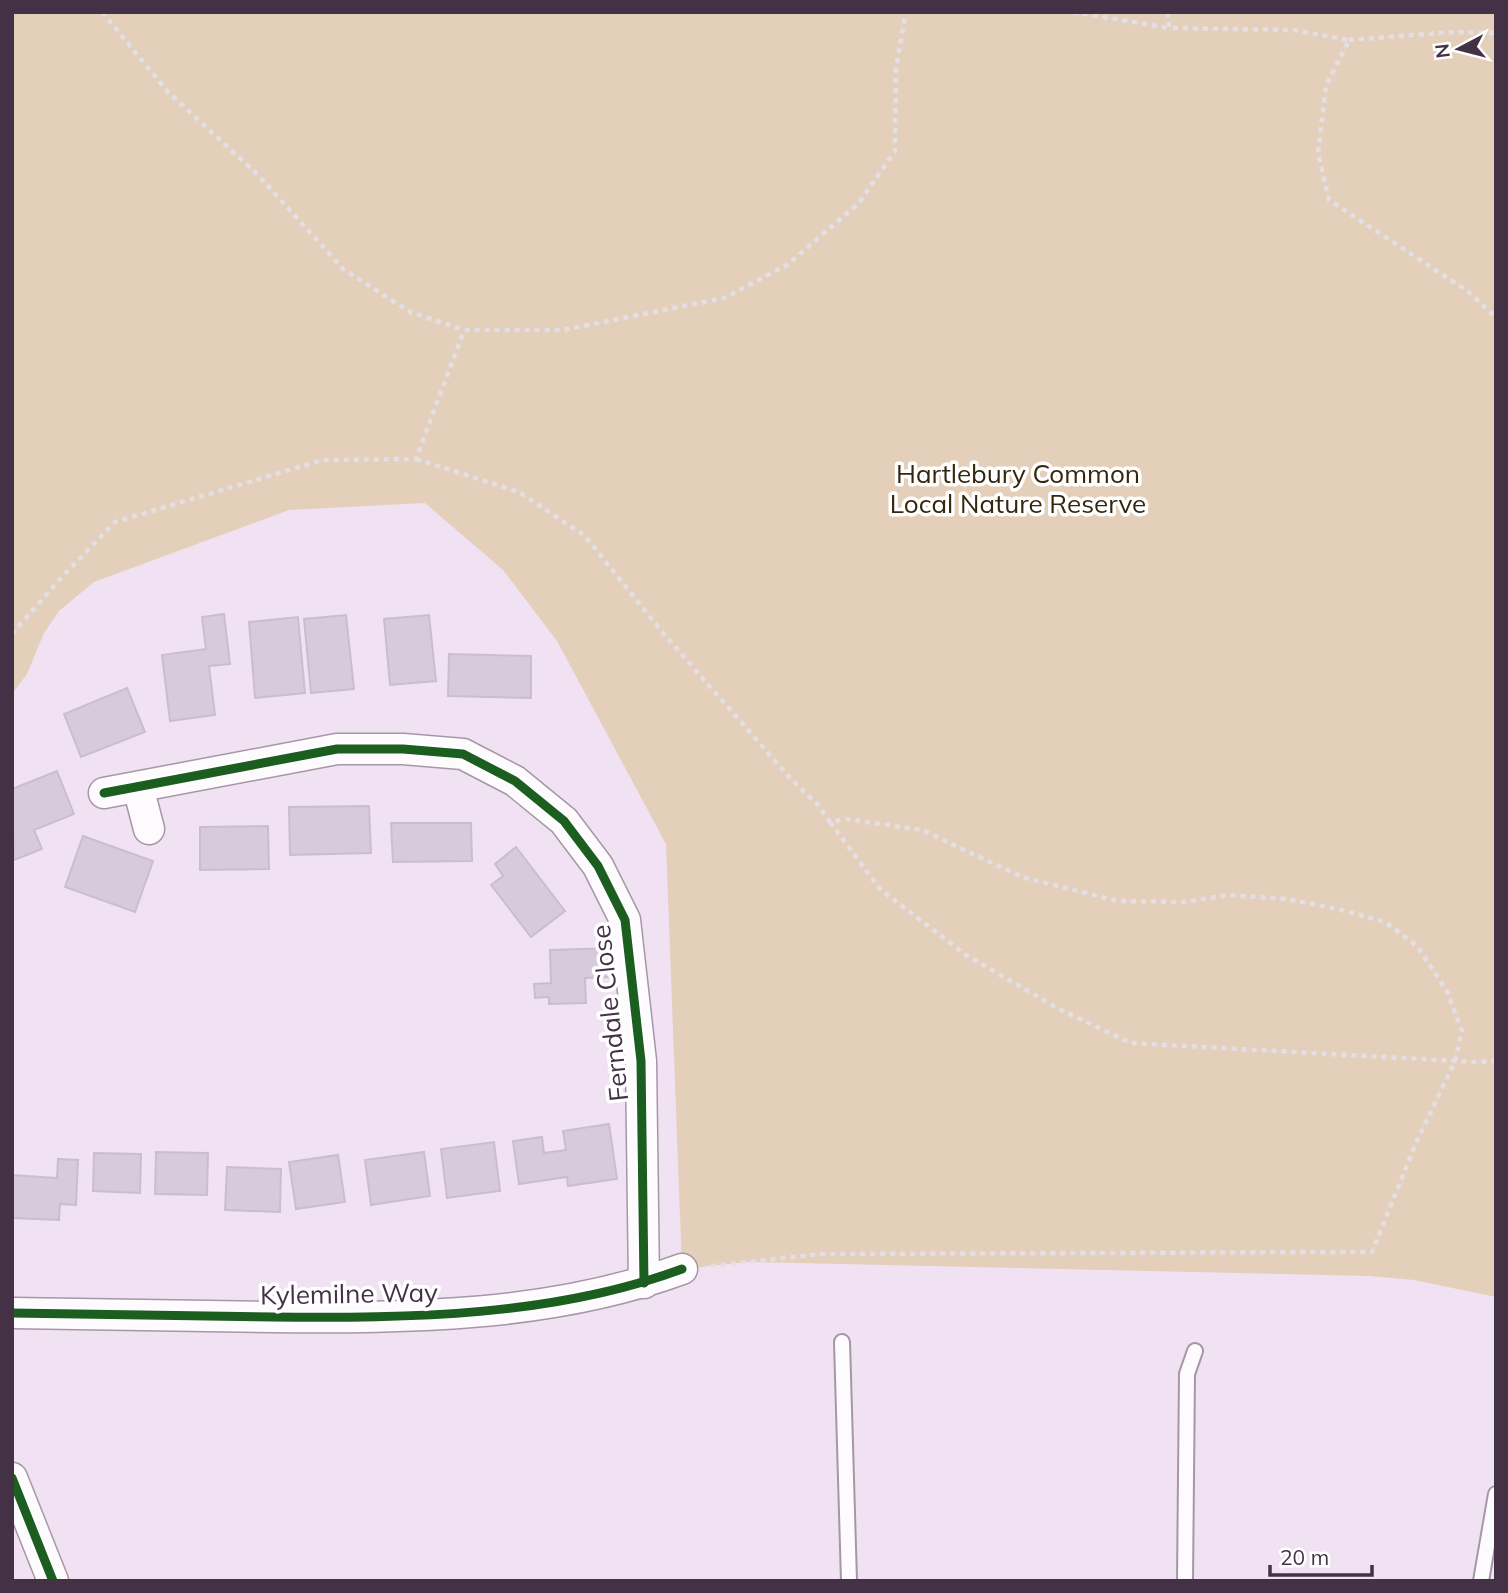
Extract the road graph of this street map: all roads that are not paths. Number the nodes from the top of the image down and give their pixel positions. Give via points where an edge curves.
1 (138, 787) junction
2 (103, 793) dead end
3 (149, 829) dead end
4 (682, 1269) road end
5 (644, 1283) junction
6 (12, 1313) edge
7 (842, 1342) dead end
8 (1195, 1351) dead end
9 (12, 1478) edge
10 (1496, 1494) edge
11 (53, 1581) edge
12 (849, 1581) edge
13 (1185, 1581) edge
14 (1481, 1581) edge

1 - 2 street, Ferndale Close
1 - 3 street
1 - 5 street, Ferndale Close via 337,749 403,748 463,754 515,781 564,821 598,866 625,920 641,1061
4 - 5 street, Kylemilne Way
5 - 6 street, Kylemilne Way via 537,1306 388,1318
7 - 12 lane
8 - 13 lane via 1187,1374
9 - 11 street
10 - 14 lane

